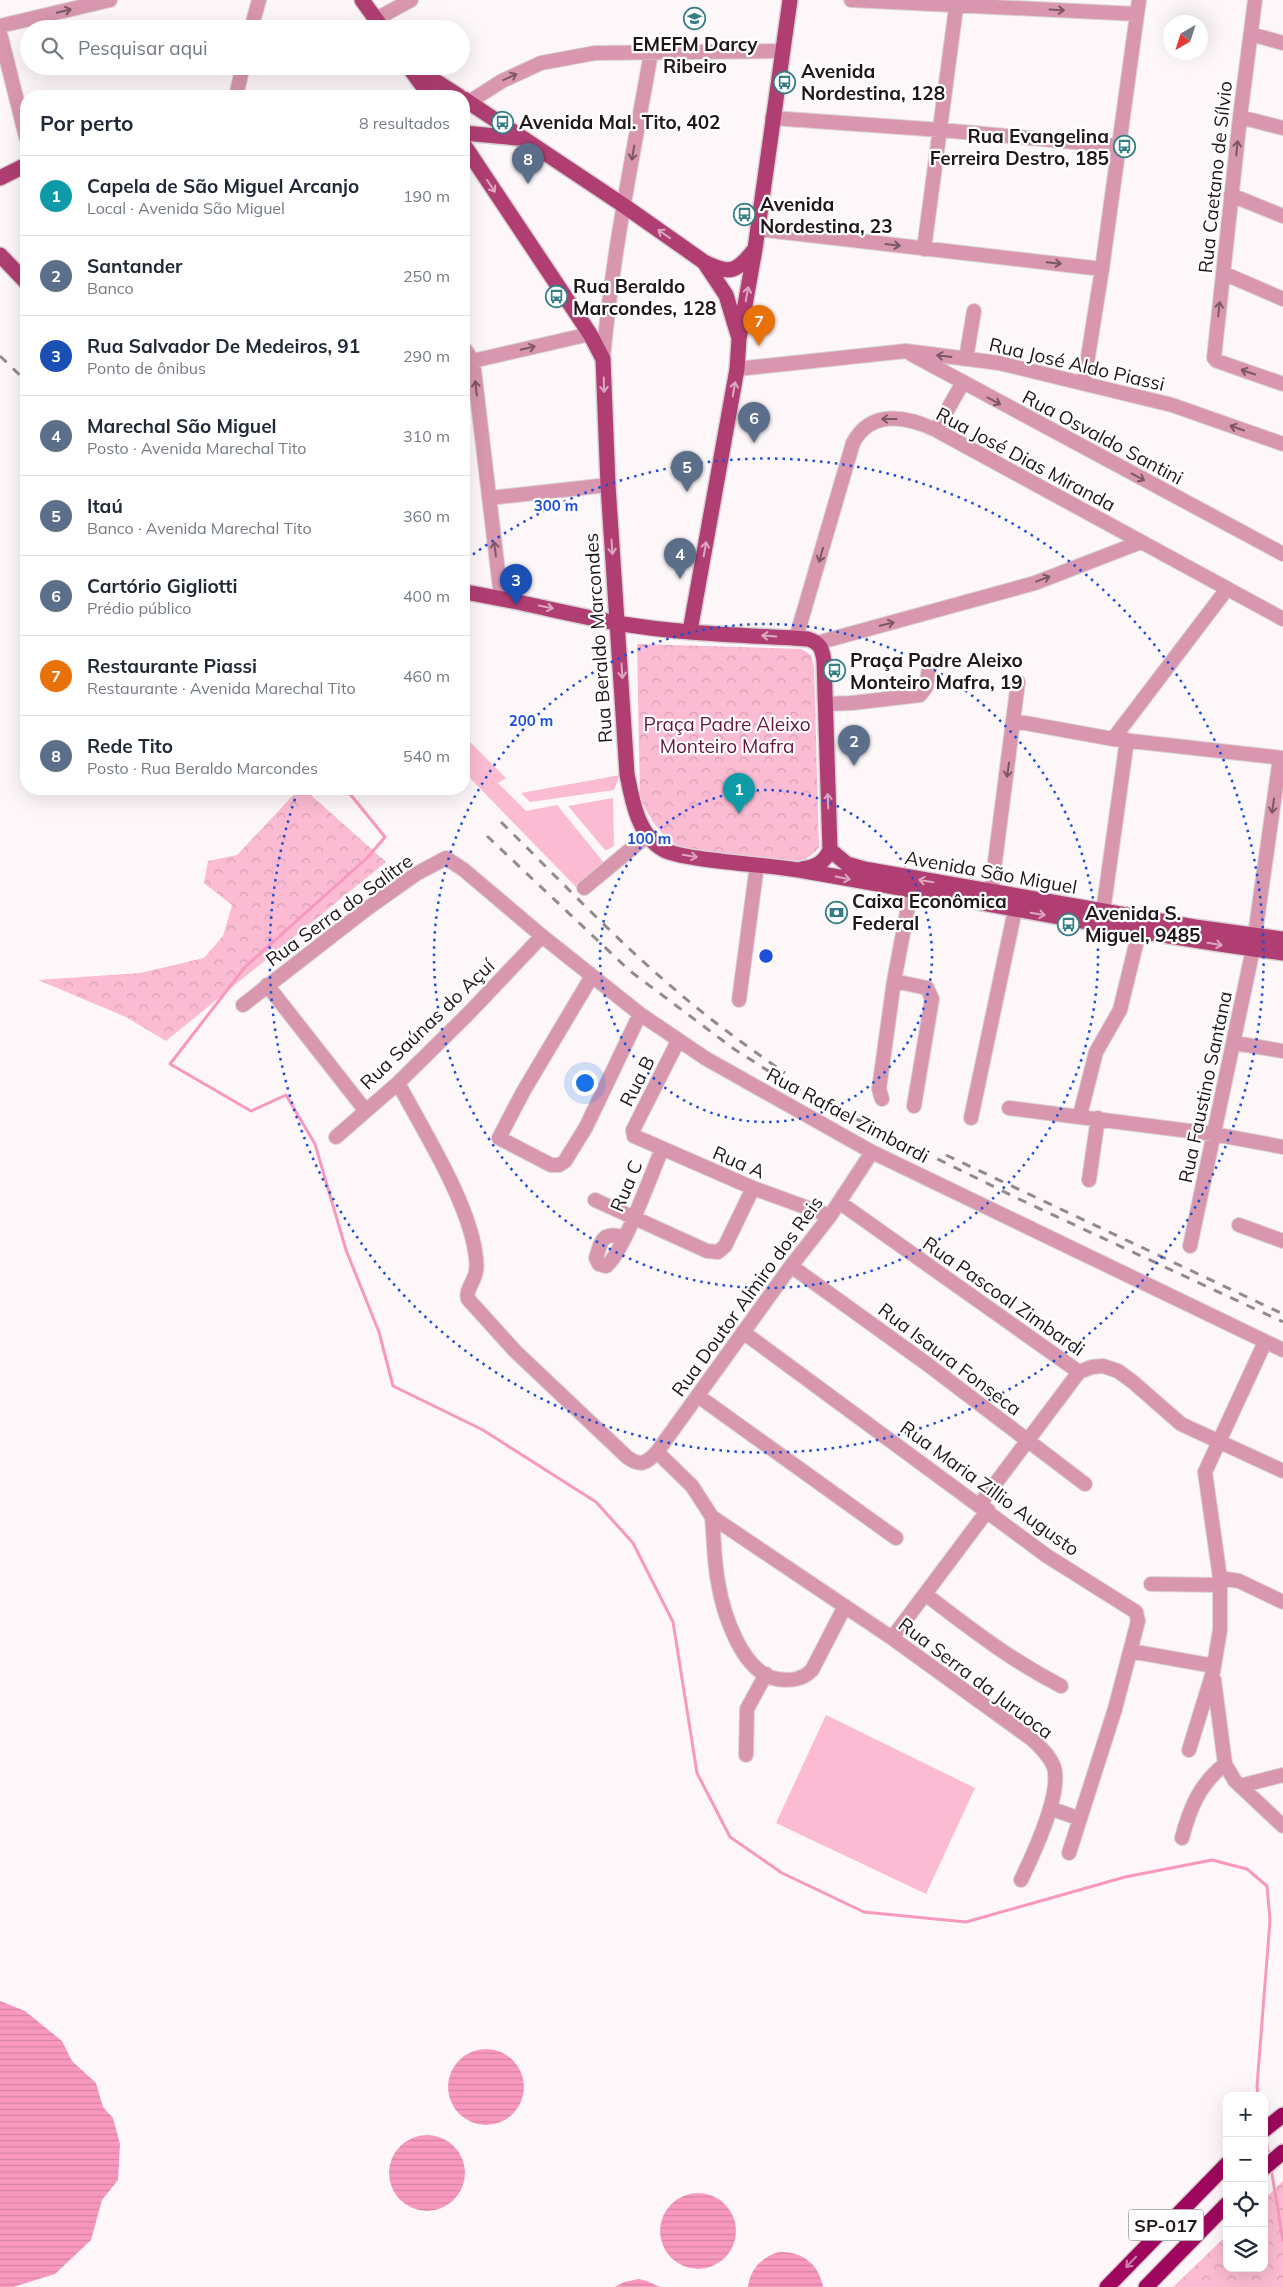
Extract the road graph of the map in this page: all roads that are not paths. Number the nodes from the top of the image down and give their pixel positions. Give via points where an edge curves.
1 (110, 0) edge
2 (259, 0) edge
3 (362, 0) edge
4 (411, 0) edge
5 (790, 0) edge
6 (851, 0) edge
7 (1139, 0) edge
8 (1255, 0) edge
9 (957, 2) edge
10 (1137, 14) junction
11 (25, 20) edge
12 (254, 20) edge
13 (377, 20) edge
14 (385, 20) edge
15 (20, 21) edge
16 (0, 26) edge
17 (0, 33) edge
18 (1251, 34) junction
19 (1283, 43) edge
20 (782, 51) junction
21 (651, 53) junction
22 (241, 75) edge
23 (416, 75) edge
24 (425, 75) edge
25 (237, 90) edge
26 (426, 90) edge
27 (449, 90) edge
28 (470, 96) edge
29 (470, 103) edge
30 (20, 112) edge
31 (1240, 117) junction
32 (772, 118) junction
33 (1283, 128) edge
34 (941, 130) junction
35 (470, 134) edge
36 (520, 139) junction
37 (1118, 146) junction
38 (470, 154) edge
39 (20, 168) edge
40 (0, 178) edge
41 (1231, 195) junction
42 (623, 205) junction
43 (1283, 216) edge
44 (757, 229) junction
45 (755, 249) junction
46 (924, 249) junction
47 (0, 255) edge
48 (704, 262) junction
49 (1102, 268) junction
50 (1223, 273) junction
51 (20, 276) edge
52 (1283, 299) edge
53 (974, 311) dead end
54 (590, 334) junction
55 (739, 339) junction
56 (906, 352) junction
57 (602, 359) junction
58 (966, 359) junction
59 (470, 362) edge
60 (737, 370) junction
61 (470, 375) edge
62 (1084, 382) junction
63 (962, 384) junction
64 (1283, 384) edge
65 (936, 430) junction
66 (1283, 444) edge
67 (608, 484) junction
68 (489, 498) junction
69 (1141, 542) junction
70 (1283, 554) edge
71 (1228, 589) junction
72 (470, 593) edge
73 (501, 597) junction
74 (1283, 619) edge
75 (618, 623) junction
76 (690, 632) junction
77 (796, 638) junction
78 (817, 643) junction
79 (930, 662) dead end
80 (1018, 682) dead end
81 (825, 704) junction
82 (1014, 721) junction
83 (1113, 739) junction
84 (1128, 740) junction
85 (1281, 758) edge
86 (648, 835) junction
87 (830, 850) junction
88 (433, 864) joint
89 (757, 865) junction
90 (796, 869) junction
91 (584, 888) dead end
92 (911, 891) junction
93 (991, 893) junction
94 (1015, 910) junction
95 (1103, 912) junction
96 (1139, 932) junction
97 (542, 936) junction
98 (1283, 939) edge
99 (1254, 943) junction
100 (1283, 953) edge
101 (592, 976) junction
102 (894, 981) junction
103 (267, 986) junction
104 (739, 1000) dead end
105 (243, 1005) dead end
106 (640, 1014) junction
107 (678, 1041) junction
108 (1234, 1043) junction
109 (1283, 1051) edge
110 (398, 1083) junction
111 (882, 1099) dead end
112 (914, 1106) dead end
113 (1009, 1108) dead end
114 (365, 1110) junction
115 (1080, 1116) junction
116 (971, 1118) dead end
117 (1098, 1118) junction
118 (1213, 1134) junction
119 (336, 1137) dead end
120 (636, 1138) joint
121 (1283, 1147) edge
122 (662, 1149) junction
123 (872, 1152) junction
124 (1089, 1180) dead end
125 (753, 1188) junction
126 (595, 1200) dead end
127 (839, 1202) junction
128 (830, 1216) junction
129 (634, 1217) junction
130 (1239, 1225) dead end
131 (624, 1237) dead end
132 (1283, 1242) edge
133 (1190, 1246) dead end
134 (791, 1266) junction
135 (743, 1332) junction
136 (1265, 1342) junction
137 (1283, 1350) edge
138 (1079, 1372) junction
139 (698, 1396) junction
140 (1026, 1440) junction
141 (1219, 1441) junction
142 (654, 1456) junction
143 (1283, 1471) edge
144 (1085, 1484) dead end
145 (984, 1507) junction
146 (712, 1517) junction
147 (896, 1538) dead end
148 (1220, 1582) junction
149 (1150, 1584) dead end
150 (926, 1594) junction
151 (1283, 1602) edge
152 (845, 1606) junction
153 (892, 1638) junction
154 (1130, 1651) junction
155 (1214, 1669) junction
156 (766, 1674) junction
157 (1061, 1686) dead end
158 (1189, 1750) dead end
159 (746, 1755) dead end
160 (1225, 1764) junction
161 (1283, 1775) edge
162 (1240, 1786) junction
163 (1050, 1808) junction
164 (1080, 1819) junction
165 (1283, 1826) edge
166 (1182, 1838) dead end
167 (1069, 1853) dead end
168 (1021, 1880) dead end
169 (1283, 2115) edge
170 (1268, 2127) edge
171 (1283, 2152) edge
172 (1268, 2165) edge
173 (1223, 2168) edge
174 (1223, 2208) edge
175 (1107, 2287) edge
176 (1146, 2287) edge

11 -> 1 street
2 - 12 street
3 - 13 main road
4 - 14 street
5 - 20 main road
6 - 9 street
7 - 10 street
8 - 18 street, Rua Caetano de Sílvio
9 -> 10 street
9 - 34 street
10 - 37 street
16 -> 15 street
17 - 30 street
18 - 19 street
18 - 31 street, Rua Caetano de Sílvio
20 - 21 street
20 - 32 main road
28 -> 21 street via 541,62 595,53
21 -> 42 street
22 - 25 street
23 - 26 main road
24 - 27 main road
29 - 36 main road
31 - 33 street
41 -> 31 street, Rua Caetano de Sílvio
32 - 34 street
32 - 44 main road
34 - 37 street
34 - 46 street
35 - 36 main road
36 - 42 main road
37 - 49 street
38 -> 54 main road, Rua Beraldo Marcondes
39 - 40 main road
41 - 43 street
41 - 50 street, Rua Caetano de Sílvio
48 -> 42 main road
42 - 57 street
44 - 45 main road
44 -> 46 street
45 - 48 main road via 736,269 725,270
55 -> 45 main road
46 -> 49 street
47 - 51 main road
48 - 55 main road via 726,295
49 - 62 street
50 - 52 street
64 -> 50 street, Rua Caetano de Sílvio via 1214,358
53 - 58 street
54 - 57 main road, Rua Beraldo Marcondes
59 -> 54 street
55 - 60 main road
58 -> 56 street, Rua José Aldo Piassi
56 - 60 street, Rua José Aldo Piassi
56 - 63 street, Rua Osvaldo Santini
57 -> 67 main road, Rua Beraldo Marcondes
58 - 62 street, Rua José Aldo Piassi via 1000,362
76 -> 60 main road
68 -> 61 street
66 -> 62 street, Rua José Aldo Piassi via 1172,406
63 - 65 street
63 -> 70 street, Rua Osvaldo Santini
65 - 69 street, Rua José Dias Miranda
65 -> 77 street, Rua José Dias Miranda via 888,418 874,421 859,432 853,443
67 - 68 street
67 -> 75 main road, Rua Beraldo Marcondes
73 -> 68 street
69 - 71 street, Rua José Dias Miranda
78 -> 69 street via 1035,582
71 - 74 street, Rua José Dias Miranda
71 - 83 street
72 - 73 main road
73 -> 75 main road
75 - 76 main road
75 -> 86 main road, Rua Beraldo Marcondes via 627,774 633,805
77 -> 76 main road
77 - 78 main road
78 - 81 main road via 823,650
79 - 81 street via 926,688 920,695
80 - 82 street
87 -> 81 main road
82 - 83 street
82 -> 93 street
83 - 84 street
84 - 85 street
84 - 95 street
85 -> 99 street, Rua Faustino Santana
86 -> 89 main road, Avenida São Miguel via 670,853
86 - 91 street
87 - 90 main road, Avenida São Miguel via 817,866
93 -> 87 main road, Avenida São Miguel via 854,867
88 - 97 street, Rua Rafael Zimbardi via 446,858
88 - 103 street, Rua Serra do Salitre via 368,908
89 - 90 main road, Avenida São Miguel
89 - 104 street
90 -> 92 main road, Avenida São Miguel
92 - 94 main road, Avenida São Miguel
92 - 102 street
93 - 95 main road, Avenida São Miguel
94 -> 96 main road, Avenida São Miguel
94 - 116 street
95 - 99 main road, Avenida São Miguel
96 -> 99 main road, Avenida São Miguel
96 - 115 street via 1120,1010 1096,1052
97 - 101 street, Rua Rafael Zimbardi
97 - 110 street, Rua Saúnas do Açuí
98 - 99 main road, Avenida São Miguel
99 - 100 main road, Avenida São Miguel
99 - 108 street, Rua Faustino Santana
101 - 106 street, Rua Rafael Zimbardi
101 - 106 street via 522,1092 499,1138 551,1165 565,1161 586,1127
102 - 111 street via 879,1089
102 - 112 street via 927,988 932,998
103 - 105 street, Rua Serra do Salitre
103 - 114 street, Rua Serra do Salitre
106 - 107 street, Rua Rafael Zimbardi
107 - 120 street, Rua B via 633,1130
107 - 123 street, Rua Rafael Zimbardi
108 - 109 street
108 - 118 street, Rua Faustino Santana
110 - 114 street, Rua Saúnas do Açuí
110 - 142 street via 462,1208 477,1265 466,1294 468,1299 515,1351 627,1457 640,1464
113 - 115 street
114 - 119 street, Rua Saúnas do Açuí
115 - 117 street
117 - 118 street
117 - 124 street
118 - 121 street
118 - 133 street, Rua Faustino Santana
120 - 122 street, Rua A
122 - 125 street, Rua A
122 - 129 street, Rua C
123 - 127 street, Rua Doutor Almiro dos Reis
123 - 136 street, Rua Rafael Zimbardi
125 - 128 street, Rua A
125 - 129 street via 725,1246 718,1252 707,1251
126 - 129 street
127 - 128 street, Rua Doutor Almiro dos Reis
127 - 138 street, Rua Pascoal Zimbardi
128 - 134 street, Rua Doutor Almiro dos Reis
129 - 131 street, Rua C
130 - 132 street
134 - 135 street, Rua Doutor Almiro dos Reis
134 - 140 street, Rua Isaura Fonseca
135 - 139 street, Rua Doutor Almiro dos Reis
135 - 145 street, Rua Maria Zillio Augusto
136 - 137 street, Rua Rafael Zimbardi
136 - 141 street
138 - 140 street
138 - 141 street, Rua Pascoal Zimbardi via 1103,1366 1118,1371 1182,1424
139 - 142 street, Rua Doutor Almiro dos Reis
139 - 147 street
140 - 144 street, Rua Isaura Fonseca
140 - 145 street
141 - 143 street, Rua Pascoal Zimbardi
141 - 148 street via 1208,1464 1205,1480
142 - 146 street via 692,1486
145 - 150 street
145 - 154 street, Rua Maria Zillio Augusto via 1047,1556 1136,1612 1138,1621
146 - 152 street, Rua Serra da Juruoca
146 - 156 street via 718,1582 731,1629 747,1658
148 - 149 street
148 - 151 street via 1239,1581
148 - 155 street via 1220,1630
150 - 153 street
150 - 157 street via 1022,1666
152 - 153 street, Rua Serra da Juruoca
152 - 156 street via 812,1670 804,1678 787,1681
153 - 163 street, Rua Serra da Juruoca via 1033,1740 1049,1756 1056,1780
154 - 155 street
154 - 164 street, Rua Maria Zillio Augusto
155 - 158 street
155 - 160 street
156 - 159 street via 747,1708
160 - 162 street
160 - 166 street via 1212,1774 1197,1794
161 - 162 street
162 - 165 street
163 - 164 street
163 - 168 street, Rua Serra da Juruoca
164 - 167 street, Rua Maria Zillio Augusto
169 - 170 highway
171 - 172 highway
173 -> 175 highway, SP-017
174 - 176 highway, SP-017

